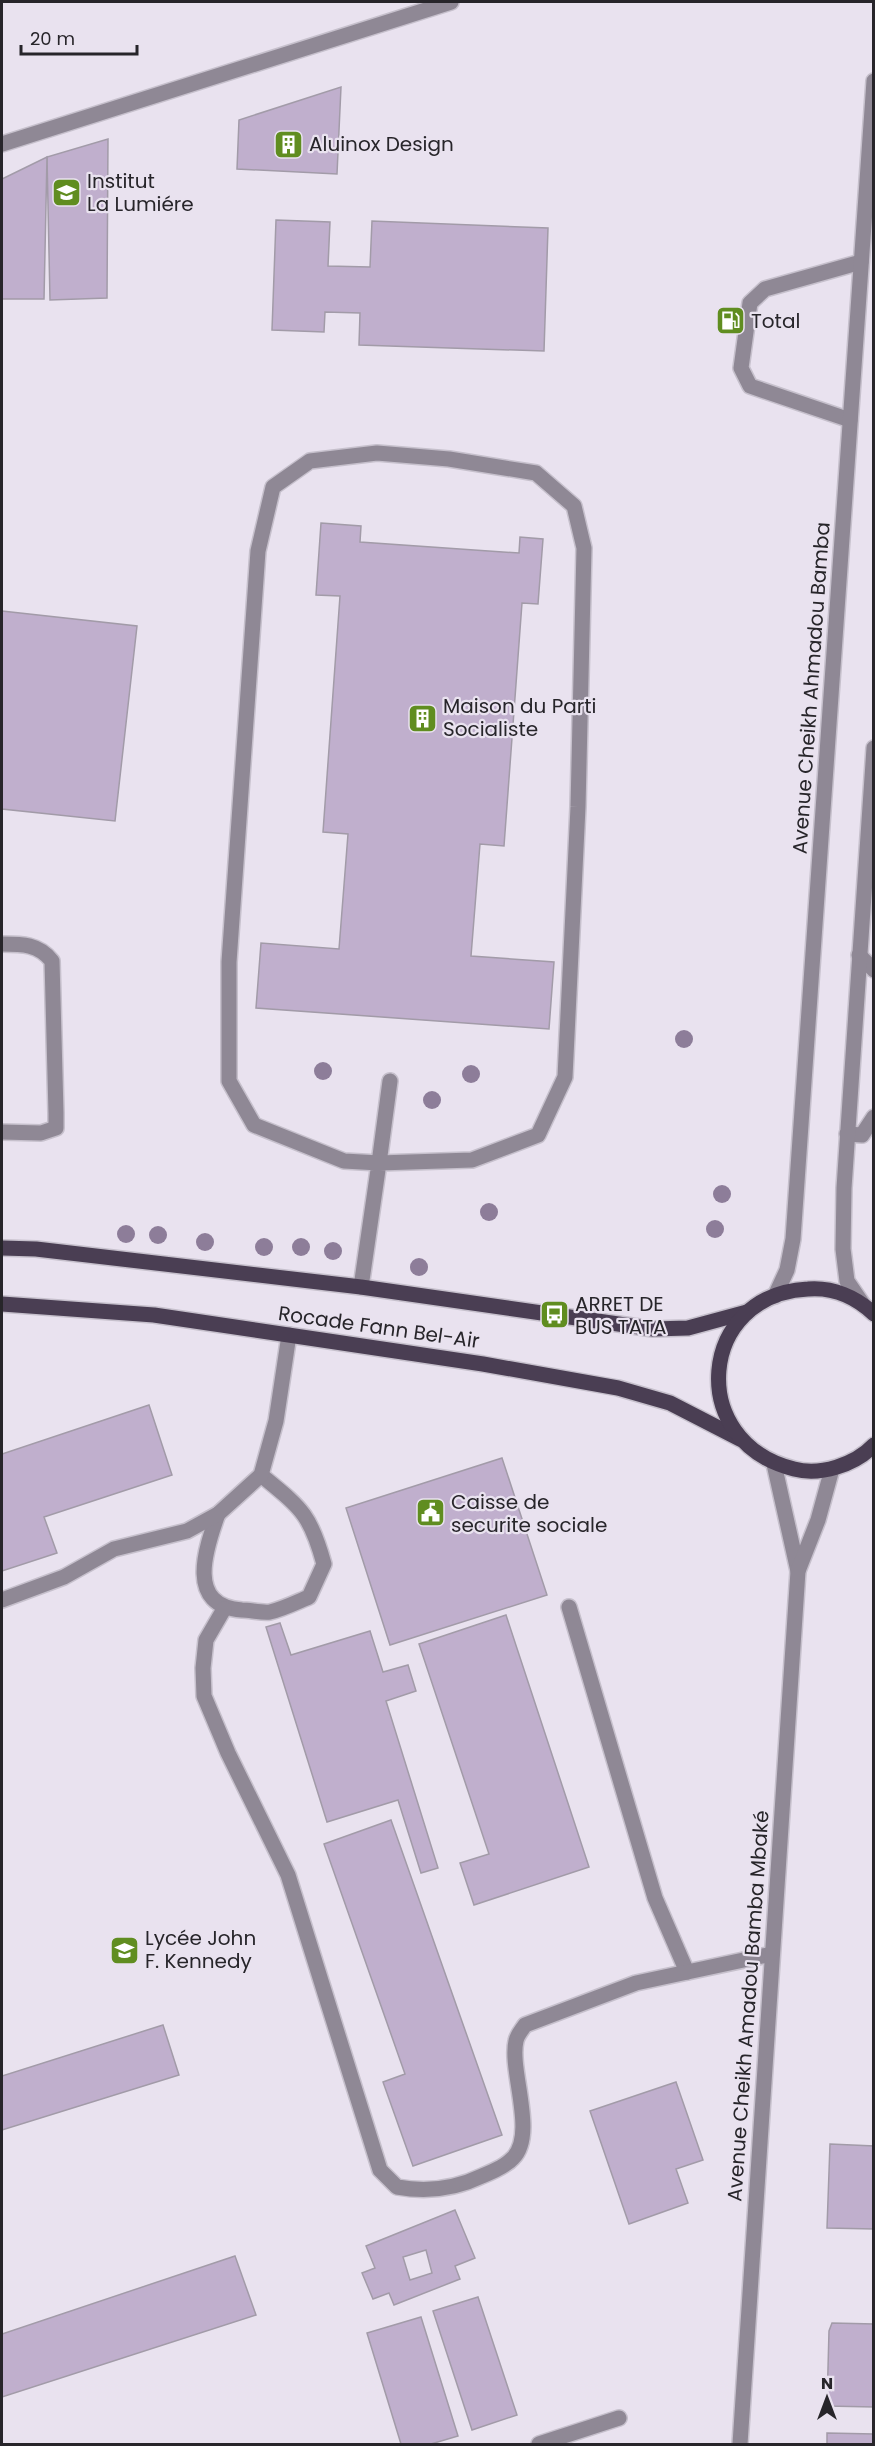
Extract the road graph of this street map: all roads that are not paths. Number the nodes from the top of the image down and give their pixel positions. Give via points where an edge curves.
1 (451, 2) edge
2 (873, 81) edge
3 (2, 144) edge
4 (861, 262) junction
5 (850, 420) junction
6 (873, 748) edge
7 (872, 800) edge
8 (869, 874) edge
9 (2, 944) edge
10 (859, 955) junction
11 (873, 970) edge
12 (390, 1081) dead end
13 (873, 1117) edge
14 (2, 1132) edge
15 (861, 1138) edge
16 (379, 1163) junction
17 (2, 1248) edge
18 (361, 1287) junction
19 (775, 1296) junction
20 (2, 1304) edge
21 (868, 1309) edge
22 (747, 1312) junction
23 (289, 1335) junction
24 (740, 1439) junction
25 (872, 1449) edge
26 (774, 1464) junction
27 (832, 1469) junction
28 (261, 1475) junction
29 (218, 1515) junction
30 (798, 1571) junction
31 (2, 1600) edge
32 (569, 1607) dead end
33 (224, 1609) junction
34 (772, 1954) junction
35 (687, 1972) junction
36 (619, 2418) dead end
37 (539, 2445) edge
38 (740, 2445) edge

1 - 3 street
2 - 4 street, Avenue Cheikh Ahmadou Bamba
4 - 5 street, Avenue Cheikh Ahmadou Bamba
4 - 5 street via 765,290 750,303 741,368 750,386
5 - 19 street, Avenue Cheikh Ahmadou Bamba via 794,1228 787,1270
6 - 7 street
7 - 8 street
8 - 10 street
9 - 14 street via 44,950 52,961 56,1128 40,1134
10 - 11 street
10 - 15 street
12 - 16 street
13 - 15 street
15 - 21 street via 843,1249 847,1281
16 - 16 street via 472,1160 538,1135 565,1077 578,807 584,548 574,506 536,473 377,453 310,461 273,487 258,552 229,962 229,1081 254,1125 344,1161
16 - 18 street
17 - 18 main road, Rocade Fann Bel-Air
18 - 22 main road, Rocade Fann Bel-Air via 654,1329 688,1328
19 - 21 main road via 792,1289 816,1288 840,1293
19 - 22 main road
20 - 23 main road, Rocade Fann Bel-Air via 154,1315
22 - 24 main road via 730,1335 720,1360 718,1389 725,1416
23 - 24 main road, Rocade Fann Bel-Air via 618,1388 670,1403
23 - 28 street via 276,1421
24 - 26 main road
25 - 27 main road
26 - 27 main road via 802,1471
26 - 30 street, Avenue Cheikh Amadou Bamba Mbaké
27 - 30 street, Avenue Cheikh Amadou Bamba Mbaké
28 - 29 street
28 - 33 street via 301,1507 324,1564 309,1597 269,1612
29 - 31 street via 187,1531 114,1550 64,1577
29 - 33 street via 205,1550 203,1579 210,1596
30 - 34 street, Avenue Cheikh Amadou Bamba Mbaké
32 - 35 street via 655,1898
33 - 35 street via 206,1640 204,1696 288,1875 380,2170 397,2187 429,2190 466,2184 514,2158 521,2143 522,2104 516,2039 525,2025 636,1983
34 - 35 street
34 - 38 street, Avenue Cheikh Amadou Bamba Mbaké
36 - 37 street

